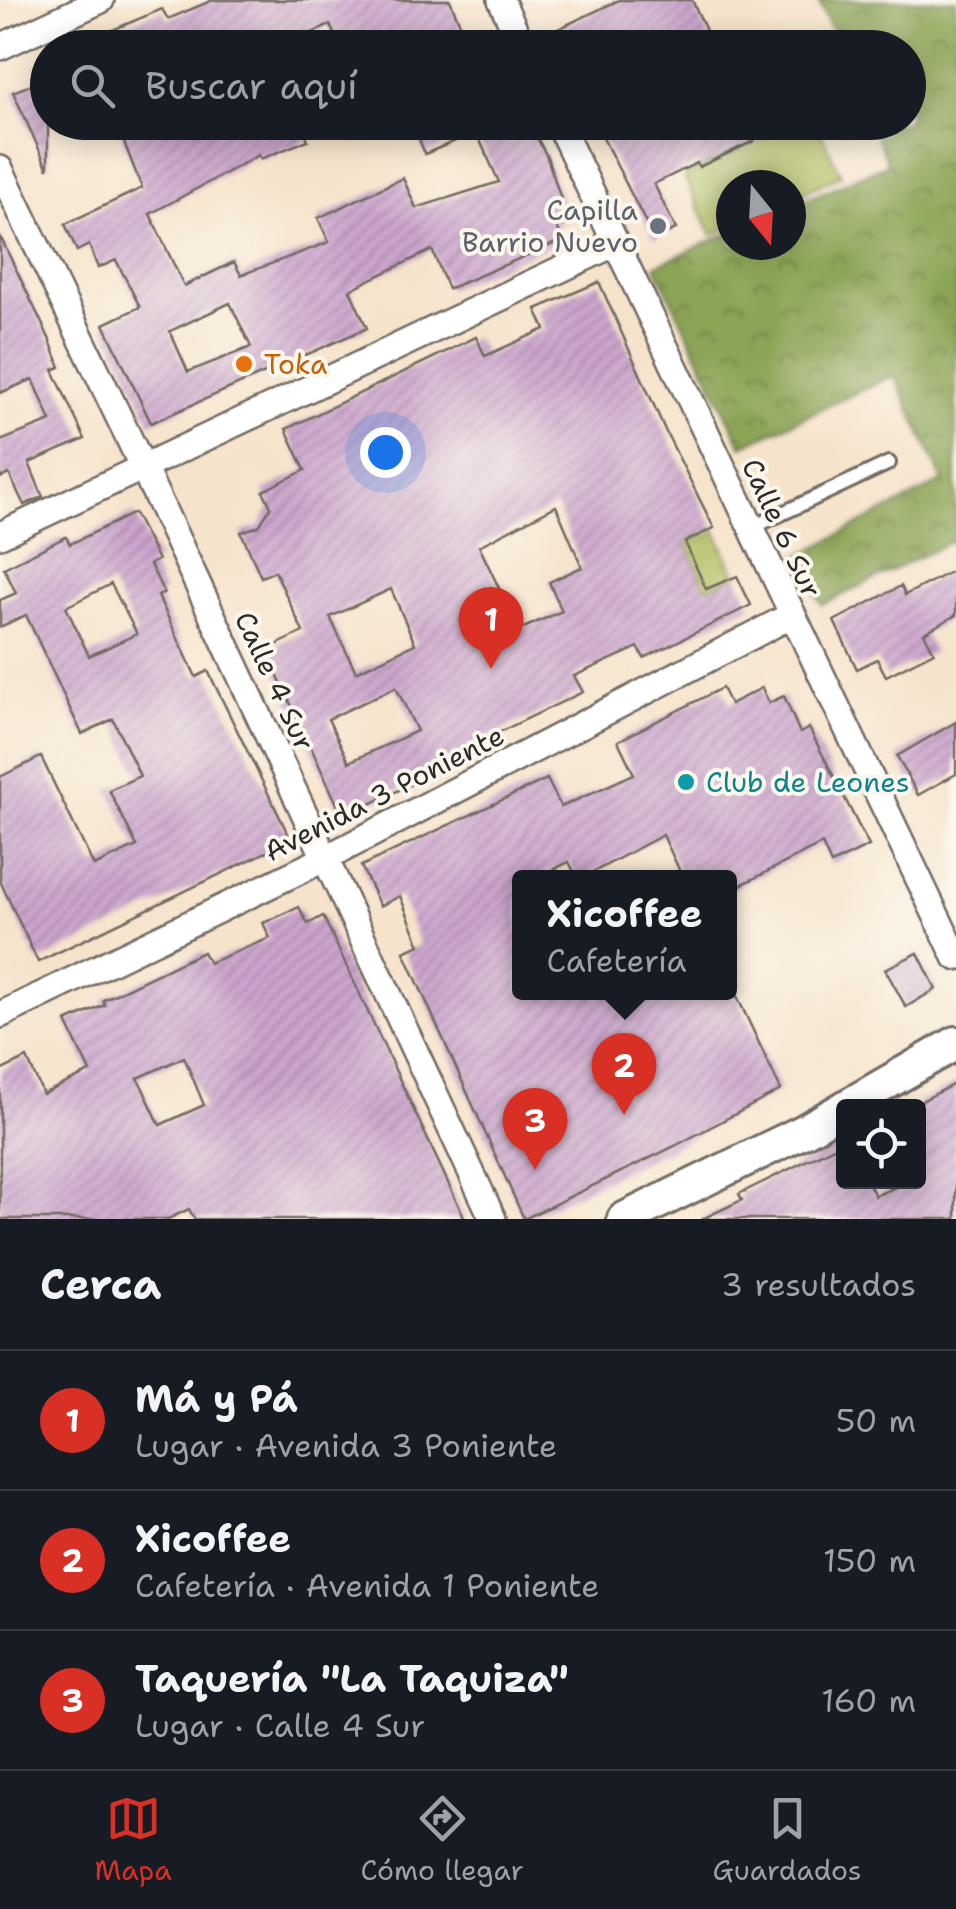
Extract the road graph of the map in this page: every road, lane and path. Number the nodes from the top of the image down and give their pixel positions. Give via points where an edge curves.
1 (101, 0) edge
2 (500, 0) edge
3 (37, 30) edge
4 (514, 30) edge
5 (30, 33) edge
6 (0, 47) edge
7 (566, 140) edge
8 (0, 169) edge
9 (614, 244) junction
10 (889, 463) dead end
11 (143, 468) junction
12 (750, 529) junction
13 (0, 535) edge
14 (790, 616) junction
15 (324, 860) junction
16 (956, 958) edge
17 (0, 1014) edge
18 (956, 1044) edge
19 (859, 1099) edge
20 (836, 1112) edge
21 (493, 1219) edge
22 (624, 1219) edge

1 - 3 street
2 - 4 street
5 - 6 street
7 - 9 street, Calle 6 Sur
8 - 11 street, Calle 4 Sur
9 - 11 street
9 - 12 street, Calle 6 Sur
10 - 12 lane
11 - 13 street
11 - 15 street, Calle 4 Sur
12 - 14 street, Calle 6 Sur
14 - 15 street, Avenida 3 Poniente
14 - 16 street, Calle 6 Sur
15 - 17 street, Avenida 3 Poniente
15 - 21 street, Calle 4 Sur
18 - 19 street
20 - 22 street

